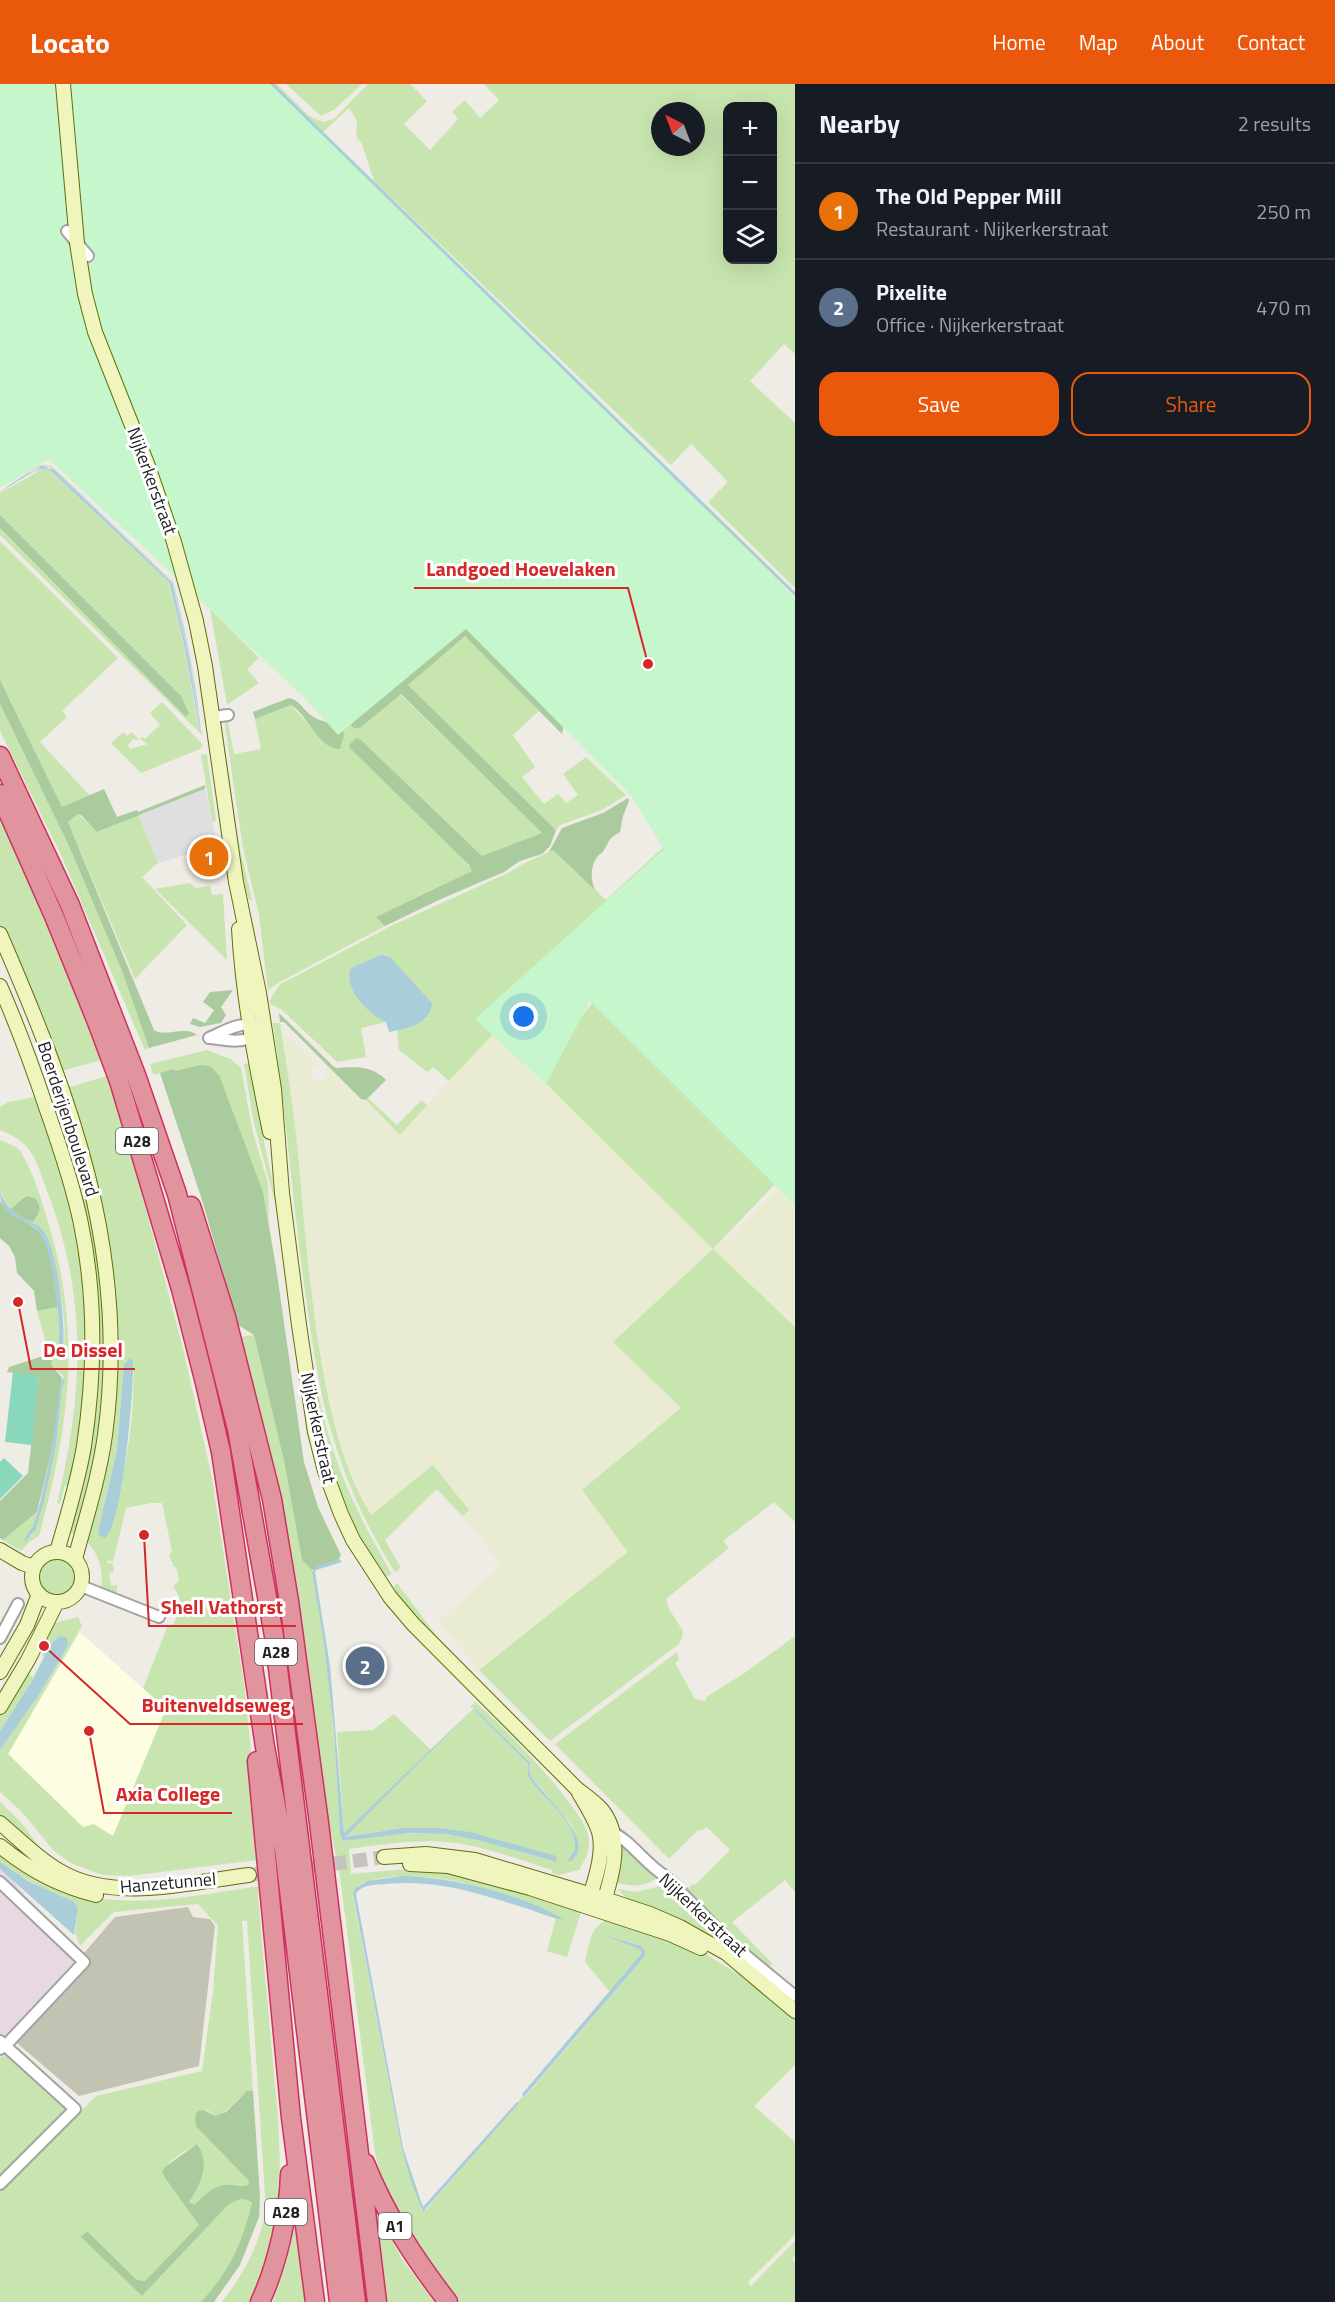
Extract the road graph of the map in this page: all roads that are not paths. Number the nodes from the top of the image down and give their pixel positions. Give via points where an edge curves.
1 (63, 84) edge
2 (67, 231) dead end
3 (77, 243) junction
4 (88, 256) dead end
5 (228, 715) dead end
6 (213, 717) junction
7 (0, 756) edge
8 (0, 795) edge
9 (236, 882) junction
10 (0, 934) edge
11 (0, 986) edge
12 (115, 1018) junction
13 (249, 1024) junction
14 (264, 1029) junction
15 (251, 1039) junction
16 (282, 1193) junction
17 (0, 1550) edge
18 (57, 1552) junction
19 (75, 1559) junction
20 (34, 1567) junction
21 (81, 1586) junction
22 (39, 1594) junction
23 (57, 1602) junction
24 (18, 1604) dead end
25 (159, 1617) dead end
26 (0, 1638) edge
27 (0, 1672) edge
28 (0, 1707) edge
29 (265, 1747) junction
30 (577, 1789) junction
31 (0, 1823) edge
32 (599, 1830) junction
33 (613, 1832) junction
34 (0, 1846) edge
35 (384, 1862) tunnel mouth
36 (0, 1882) edge
37 (596, 1903) junction
38 (795, 1996) edge
39 (795, 2011) edge
40 (2, 2045) edge
41 (291, 2118) junction
42 (357, 2142) junction
43 (0, 2184) edge
44 (260, 2302) edge
45 (315, 2302) edge
46 (339, 2302) edge
47 (356, 2302) edge
48 (377, 2302) edge
49 (448, 2302) edge

1 - 3 main road, Nijkerkerstraat
2 - 3 street
3 - 4 street
3 - 6 main road, Nijkerkerstraat via 95,332 174,542 196,621
5 - 6 street
6 - 9 main road, Nijkerkerstraat
7 - 12 highway, A28 via 70,905
8 - 29 highway, A28 via 98,1022 181,1289 221,1452
9 - 13 main road, Nijkerkerstraat via 241,970
9 - 14 main road, Nijkerkerstraat
10 - 19 main road, Boerderijenboulevard via 80,1142 95,1196 107,1270 111,1335 105,1437
11 - 18 main road, Boerderijenboulevard via 69,1173 89,1278 92,1334 84,1447
12 - 42 highway, A28 via 144,1072 195,1217 232,1340 272,1499 289,1600
12 - 47 highway, A28 via 177,1194 237,1429 274,1636
13 - 14 street
13 - 15 main road, Nijkerkerstraat
13 - 15 street via 209,1038
14 - 15 street
14 - 16 main road, Nijkerkerstraat via 274,1089
15 - 16 main road, Nijkerkerstraat
16 - 30 main road, Nijkerkerstraat via 315,1432 346,1526 405,1615
17 - 20 main road
18 - 19 main road
18 - 20 main road via 46,1555
19 - 21 main road via 81,1570
20 - 22 main road via 33,1582
21 - 23 main road via 71,1598
21 - 25 street
22 - 23 main road
22 - 27 main road
23 - 28 main road
24 - 26 street
29 - 41 highway, A28 via 256,1761
29 - 46 highway, A28 via 284,1849
30 - 32 main road, Nijkerkerstraat
30 - 33 main road, Nijkerkerstraat via 601,1809
31 - 34 main road, Hanzetunnel via 57,1870 95,1886 132,1889 249,1879 134,1898 100,1896 51,1880
32 - 33 street
32 - 37 main road
33 - 37 main road via 614,1855
33 - 38 street, Nijkerkerstraat via 665,1876 733,1945
35 - 37 main road via 448,1866
36 - 40 street via 84,1962
37 - 39 main road, Nijkerkerstraat via 650,1914 707,1941 746,1968
40 - 43 street via 75,2109
41 - 44 highway, A28 via 290,2193 280,2242
41 - 45 highway, A28
42 - 48 highway, A28
42 - 49 highway, A1 via 389,2216

